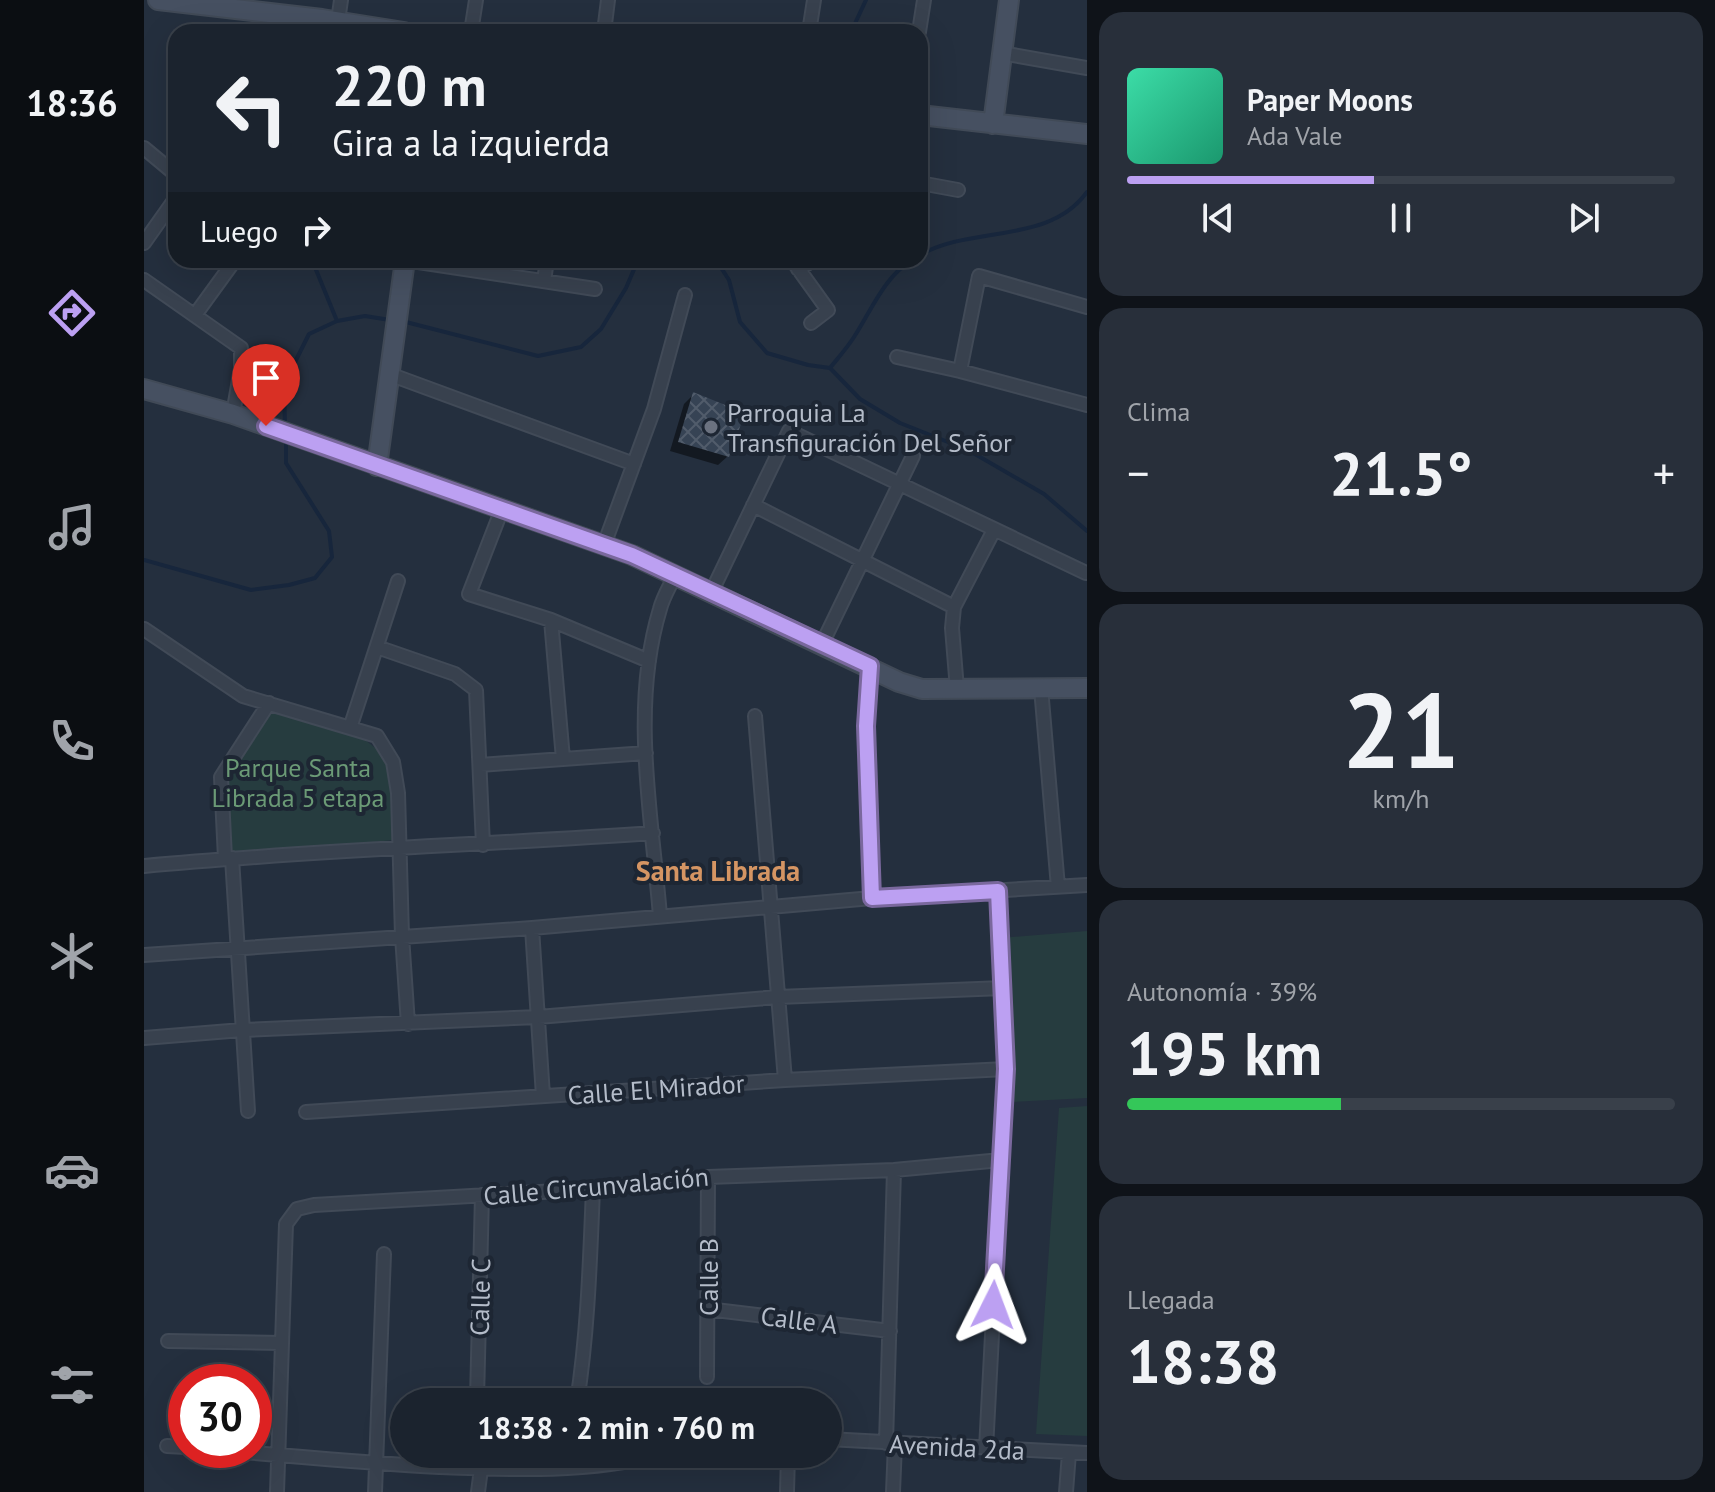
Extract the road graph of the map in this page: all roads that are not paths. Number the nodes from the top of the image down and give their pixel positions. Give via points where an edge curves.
1 (158, 0) edge
2 (341, 0) edge
3 (476, 0) edge
4 (608, 0) edge
5 (814, 0) edge
6 (924, 0) edge
7 (1009, 0) edge
8 (323, 22) edge
9 (472, 24) edge
10 (605, 24) edge
11 (810, 24) edge
12 (920, 24) edge
13 (1001, 53) junction
14 (1087, 68) edge
15 (928, 116) edge
16 (993, 124) junction
17 (1087, 134) edge
18 (144, 148) edge
19 (168, 168) edge
20 (928, 184) edge
21 (958, 190) dead end
22 (168, 209) edge
23 (144, 243) edge
24 (229, 268) edge
25 (404, 268) edge
26 (458, 268) edge
27 (546, 268) edge
28 (797, 268) edge
29 (144, 280) edge
30 (544, 281) junction
31 (595, 289) dead end
32 (685, 295) dead end
33 (1087, 307) edge
34 (195, 315) junction
35 (811, 323) dead end
36 (897, 357) dead end
37 (960, 371) junction
38 (389, 374) junction
39 (144, 389) edge
40 (1087, 405) edge
41 (233, 414) junction
42 (913, 456) dead end
43 (634, 464) junction
44 (377, 466) junction
45 (900, 484) junction
46 (753, 505) junction
47 (502, 509) junction
48 (994, 530) junction
49 (604, 545) junction
50 (863, 561) junction
51 (1086, 573) edge
52 (675, 575) junction
53 (398, 581) dead end
54 (711, 593) junction
55 (954, 607) junction
56 (551, 620) junction
57 (144, 629) edge
58 (822, 644) junction
59 (377, 647) junction
60 (649, 661) junction
61 (870, 666) junction
62 (1041, 688) junction
63 (1087, 688) edge
64 (957, 689) junction
65 (269, 703) junction
66 (755, 716) dead end
67 (350, 728) junction
68 (646, 753) junction
69 (563, 759) junction
70 (480, 765) junction
71 (653, 833) junction
72 (483, 845) junction
73 (400, 847) junction
74 (228, 858) junction
75 (144, 866) edge
76 (1087, 885) edge
77 (1058, 887) junction
78 (998, 891) junction
79 (872, 898) junction
80 (770, 905) junction
81 (660, 916) junction
82 (532, 928) junction
83 (402, 936) junction
84 (239, 949) junction
85 (144, 955) edge
86 (1003, 988) junction
87 (778, 997) junction
88 (538, 1017) junction
89 (408, 1024) junction
90 (242, 1030) junction
91 (144, 1038) edge
92 (1006, 1069) junction
93 (785, 1080) junction
94 (543, 1096) junction
95 (248, 1111) dead end
96 (306, 1112) dead end
97 (1001, 1160) junction
98 (894, 1170) junction
99 (708, 1177) junction
100 (593, 1189) junction
101 (482, 1195) junction
102 (384, 1254) dead end
103 (707, 1309) junction
104 (890, 1331) junction
105 (168, 1341) dead end
106 (282, 1343) junction
107 (707, 1377) dead end
108 (477, 1388) edge
109 (579, 1388) edge
110 (842, 1440) edge
111 (891, 1444) junction
112 (986, 1449) junction
113 (1069, 1453) junction
114 (1087, 1453) edge
115 (272, 1454) edge
116 (278, 1455) junction
117 (376, 1463) junction
118 (584, 1468) edge
119 (788, 1468) edge
120 (481, 1469) junction
121 (574, 1469) joint
122 (277, 1492) edge
123 (375, 1492) edge
124 (478, 1492) edge
125 (787, 1492) edge
126 (893, 1492) edge
127 (1066, 1492) edge

1 - 8 street
2 - 8 street
3 - 9 street
4 - 10 street
5 - 11 street
6 - 12 street
7 - 13 street
13 - 14 street
13 - 16 street
15 - 16 street
16 - 17 street
18 - 19 street
20 - 21 street
22 - 23 street
24 - 34 street
25 - 38 street
26 - 30 street
27 - 30 street
28 - 35 street via 828,310
29 - 34 street
30 - 31 street
32 - 43 street
33 - 37 street via 979,276
34 - 41 street via 241,348
36 - 37 street
37 - 40 street
38 - 43 street
38 - 44 street
39 - 41 street
41 - 44 street
42 - 45 street
43 - 49 street
44 - 47 street
45 - 46 street via 789,431
45 - 48 street
45 - 50 street
46 - 50 street
46 - 54 street
47 - 49 street
47 - 56 street via 469,594
48 - 51 street
48 - 55 street
49 - 52 street
50 - 55 street
50 - 58 street
52 - 54 street
52 - 60 street via 660,608
53 - 59 street
54 - 58 street
55 - 64 street
56 - 60 street
56 - 69 street
57 - 65 street via 243,696
58 - 61 street
59 - 67 street
59 - 70 street via 455,674 476,690
60 - 68 street
61 - 64 street via 922,689
61 - 79 street via 866,726
62 - 63 street
62 - 64 street
62 - 77 street
65 - 67 street
65 - 74 street via 221,777
66 - 80 street
67 - 73 street via 377,736 393,762
68 - 69 street
68 - 71 street
69 - 70 street
70 - 72 street
71 - 72 street
71 - 81 street
72 - 73 street
73 - 74 street
73 - 83 street
74 - 75 street
74 - 84 street
76 - 77 street
77 - 78 street
78 - 79 street
78 - 86 street
79 - 80 street
80 - 81 street
80 - 87 street
81 - 82 street
82 - 83 street
82 - 88 street
83 - 84 street
83 - 89 street
84 - 85 street
84 - 90 street
86 - 87 street
86 - 92 street
87 - 88 street
87 - 93 street
88 - 89 street
88 - 94 street
89 - 90 street
90 - 91 street
90 - 95 street
92 - 93 street, Calle El Mirador
92 - 97 street
93 - 94 street, Calle El Mirador
94 - 96 street, Calle El Mirador
97 - 98 street, Calle Circunvalación
97 - 112 street
98 - 99 street, Calle Circunvalación
98 - 104 street
99 - 100 street, Calle Circunvalación
99 - 103 street, Calle B
100 - 101 street, Calle Circunvalación
100 - 109 street
101 - 106 street, Calle Circunvalación via 297,1209 286,1224
101 - 108 street, Calle C
102 - 117 street
103 - 104 street, Calle A
103 - 107 street, Calle B
104 - 111 street
105 - 106 street
106 - 116 street
110 - 111 street, Avenida 2da
111 - 112 street, Avenida 2da
111 - 126 street
112 - 113 street, Avenida 2da
113 - 114 street, Avenida 2da
113 - 127 street
115 - 116 street
116 - 117 street
116 - 122 street
117 - 120 street
117 - 123 street
118 - 121 street
119 - 125 street
120 - 121 street
120 - 124 street

